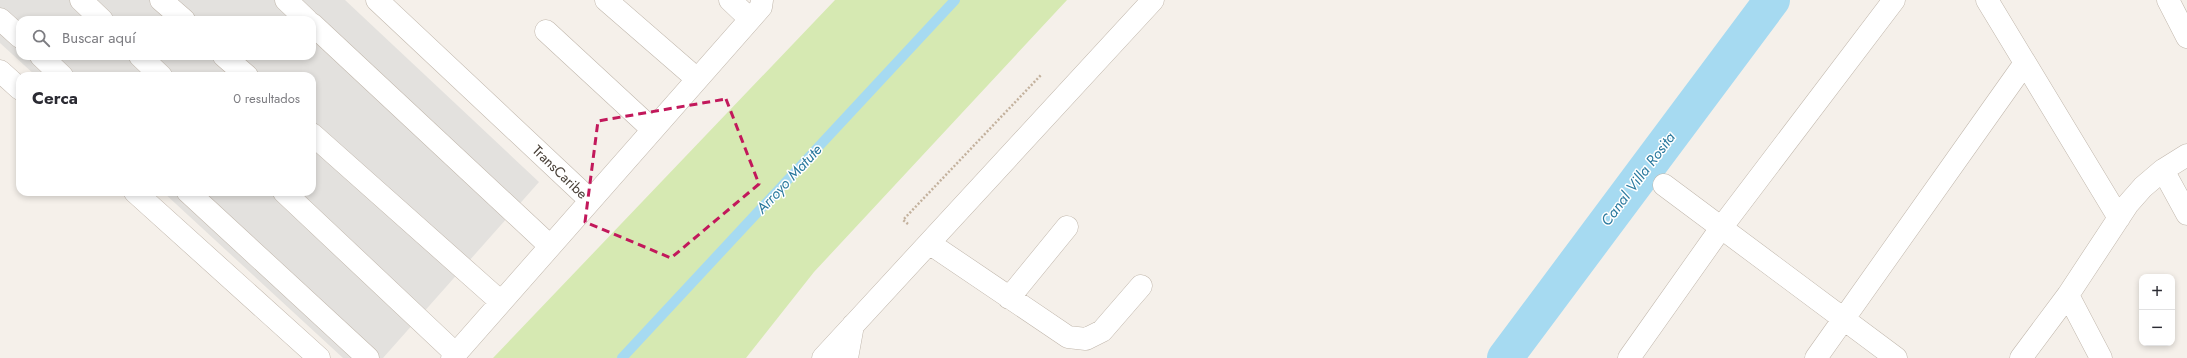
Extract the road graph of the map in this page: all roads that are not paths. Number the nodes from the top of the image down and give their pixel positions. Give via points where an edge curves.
1 (81, 0) edge
2 (161, 0) edge
3 (286, 0) edge
4 (606, 0) edge
5 (730, 0) edge
6 (762, 0) edge
7 (1153, 0) edge
8 (1894, 0) edge
9 (1987, 0) edge
10 (2168, 0) edge
11 (385, 3) edge
12 (98, 16) edge
13 (179, 16) edge
14 (303, 16) edge
15 (0, 19) edge
16 (750, 19) junction
17 (316, 28) edge
18 (546, 31) dead end
19 (16, 33) edge
20 (2187, 37) edge
21 (45, 60) edge
22 (144, 60) edge
23 (229, 60) edge
24 (2025, 63) junction
25 (0, 71) edge
26 (58, 72) edge
27 (157, 72) edge
28 (242, 72) edge
29 (697, 79) junction
30 (16, 85) edge
31 (652, 129) junction
32 (316, 138) edge
33 (2187, 155) edge
34 (2163, 170) junction
35 (1664, 185) dead end
36 (139, 196) edge
37 (192, 196) edge
38 (288, 196) edge
39 (590, 200) junction
40 (2187, 214) edge
41 (2119, 218) junction
42 (1067, 227) dead end
43 (1722, 228) junction
44 (929, 243) junction
45 (550, 246) junction
46 (1141, 286) dead end
47 (2068, 295) junction
48 (1009, 298) junction
49 (501, 302) junction
50 (1845, 319) junction
51 (853, 325) junction
52 (454, 356) edge
53 (320, 358) edge
54 (368, 358) edge
55 (823, 358) edge
56 (846, 358) edge
57 (1629, 358) edge
58 (1816, 358) edge
59 (1896, 358) edge
60 (2021, 358) edge
61 (2101, 358) edge

1 - 12 street
2 - 13 street
3 - 14 street
4 - 29 street
5 - 16 street
6 - 16 street via 761,7
7 - 44 street
8 - 43 street
9 - 24 street
10 - 20 street
11 - 39 street, TransCaribe
15 - 19 street
16 - 29 street
17 - 45 street
18 - 31 street
21 - 26 street
22 - 27 street
23 - 28 street
24 - 41 street
24 - 50 street
25 - 30 street
29 - 31 street
31 - 39 street
32 - 49 street
33 - 34 street
34 - 40 street
34 - 41 street via 2143,187
35 - 43 street
36 - 53 street
37 - 54 street
38 - 52 street
39 - 45 street, TransCaribe
41 - 47 street
42 - 48 street
43 - 50 street
43 - 57 street
44 - 48 street
44 - 51 street
45 - 49 street, TransCaribe
46 - 48 street via 1102,331 1086,340 1068,337
47 - 60 street
47 - 61 street
49 - 52 street, TransCaribe
50 - 58 street
50 - 59 street
51 - 55 street
51 - 56 street

